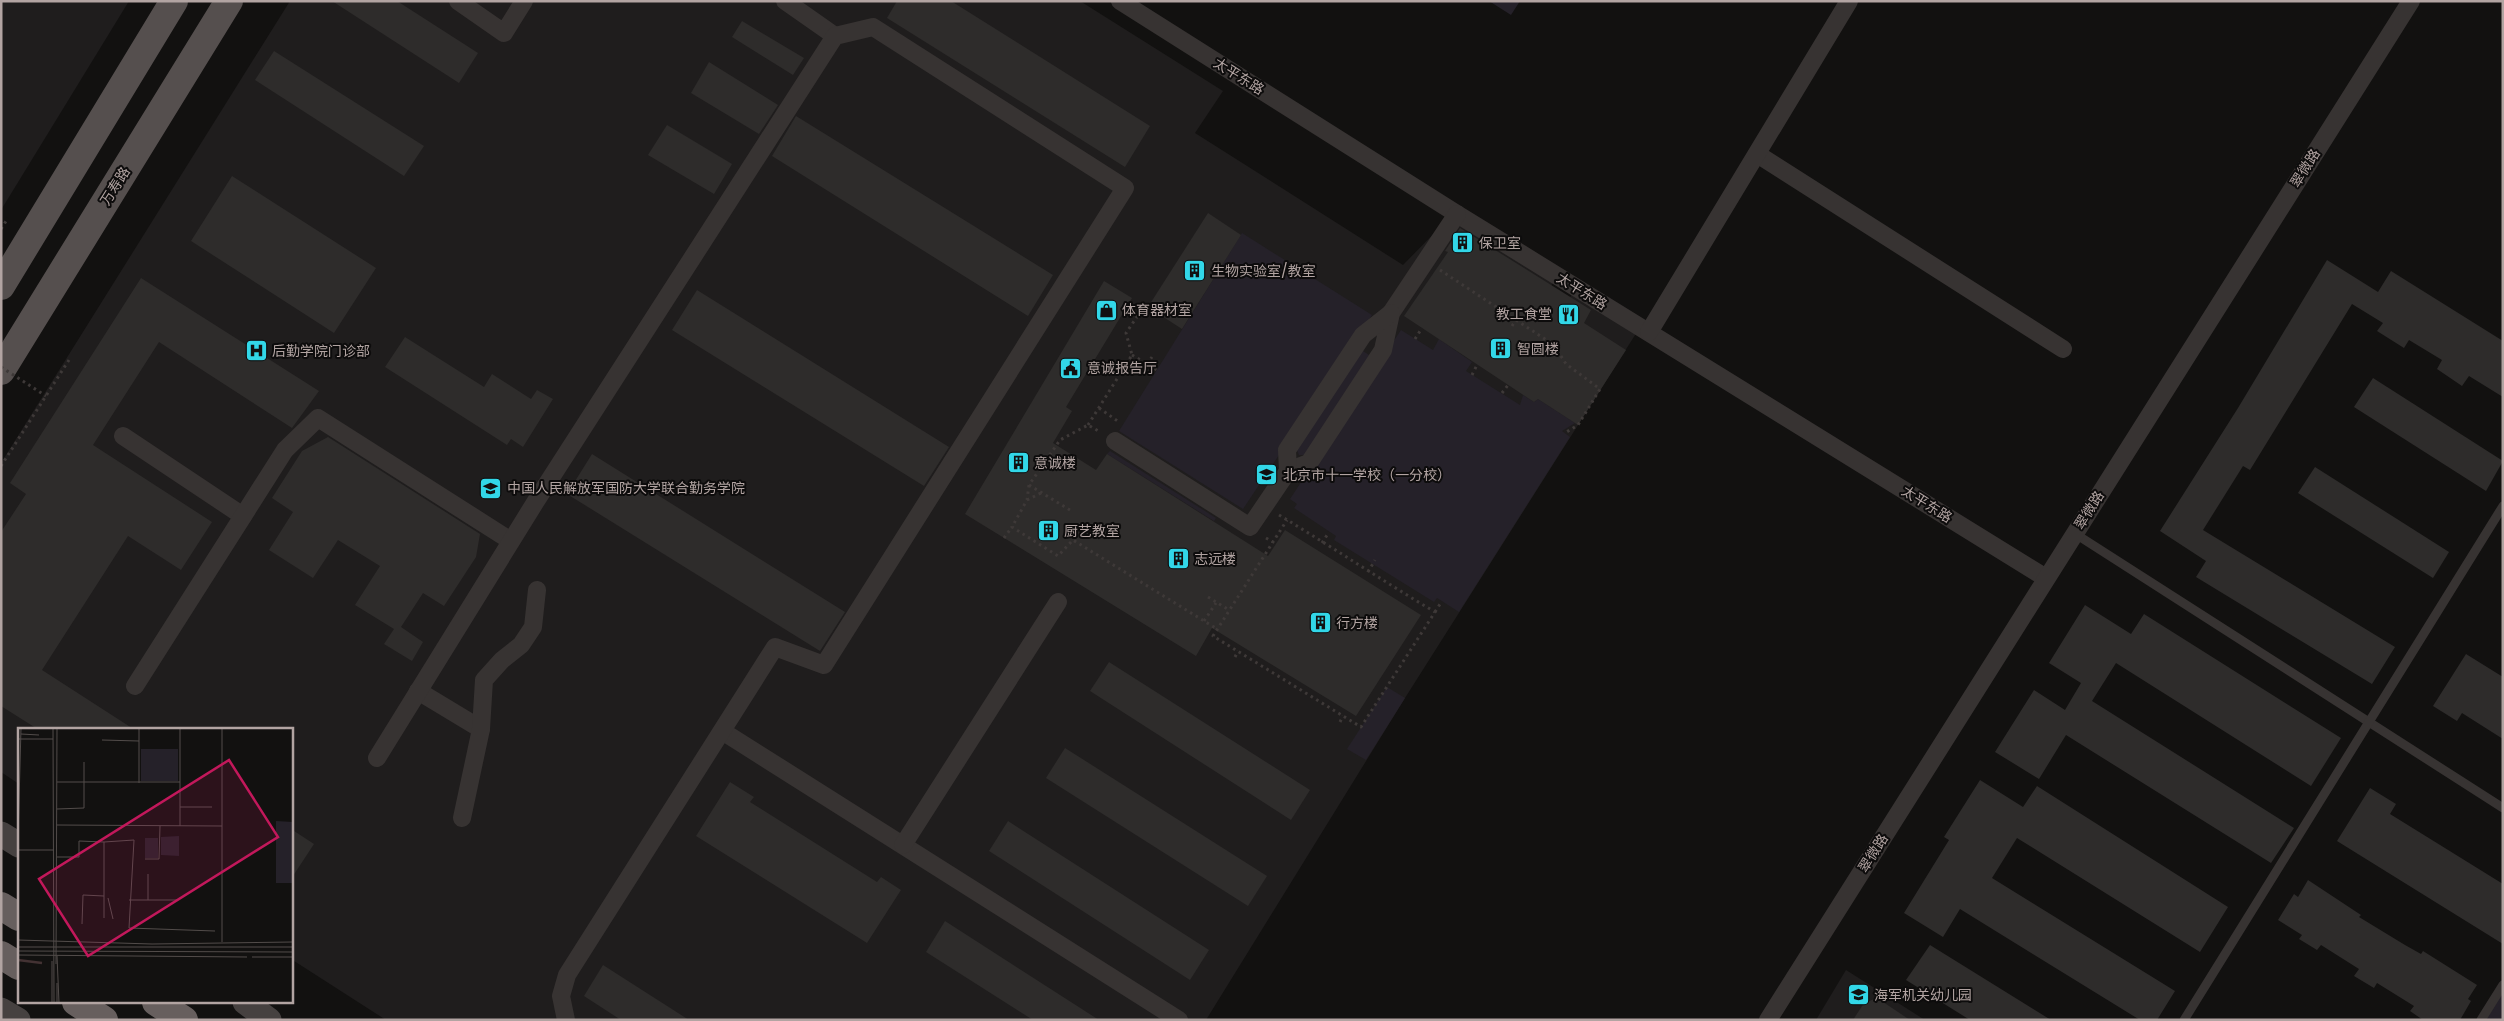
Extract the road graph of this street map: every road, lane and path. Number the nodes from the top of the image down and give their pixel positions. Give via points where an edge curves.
1 (174, 1) edge
2 (229, 1) edge
3 (458, 1) edge
4 (524, 1) edge
5 (785, 1) edge
6 (1120, 1) edge
7 (1850, 1) edge
8 (2411, 1) edge
9 (835, 36) junction
10 (1757, 154) junction
11 (1457, 214) junction
12 (8, 218) dead end
13 (1, 229) edge
14 (1426, 261) junction
15 (1, 286) edge
16 (1145, 305) dead end
17 (1391, 313) junction
18 (1516, 320) junction
19 (1512, 326) dead end
20 (1422, 328) dead end
21 (1649, 332) junction
22 (1415, 339) dead end
23 (2063, 350) dead end
24 (1132, 355) junction
25 (1152, 357) dead end
26 (69, 360) dead end
27 (1147, 364) junction
28 (1477, 365) dead end
29 (1, 369) edge
30 (1157, 370) dead end
31 (1472, 375) dead end
32 (1508, 385) dead end
33 (1502, 393) dead end
34 (46, 396) junction
35 (1099, 408) junction
36 (1088, 424) junction
37 (1123, 424) dead end
38 (1565, 433) dead end
39 (123, 436) dead end
40 (1115, 441) joint
41 (1, 466) edge
42 (1288, 471) junction
43 (1029, 485) junction
44 (1041, 493) junction
45 (1027, 500) junction
46 (1265, 506) junction
47 (2503, 506) edge
48 (1070, 510) dead end
49 (243, 516) junction
50 (1287, 520) junction
51 (1012, 527) junction
52 (1329, 532) dead end
53 (2074, 534) junction
54 (1004, 538) dead end
55 (511, 542) junction
56 (1322, 543) junction
57 (1375, 560) dead end
58 (1368, 572) junction
59 (2046, 578) junction
60 (537, 590) dead end
61 (1208, 597) dead end
62 (1442, 601) dead end
63 (1058, 602) dead end
64 (1216, 602) junction
65 (1230, 610) junction
66 (1435, 612) junction
67 (1204, 621) junction
68 (1217, 629) junction
69 (1238, 651) junction
70 (1236, 657) dead end
71 (135, 686) dead end
72 (418, 691) junction
73 (1343, 716) junction
74 (2367, 721) junction
75 (1340, 722) dead end
76 (481, 729) junction
77 (722, 731) junction
78 (377, 758) dead end
79 (2503, 808) edge
80 (462, 818) dead end
81 (1, 834) edge
82 (18, 844) edge
83 (903, 846) junction
84 (1, 906) edge
85 (18, 916) edge
86 (1, 955) edge
87 (18, 965) edge
88 (2503, 985) edge
89 (79, 1004) edge
90 (159, 1004) edge
91 (248, 1004) edge
92 (1, 1010) edge
93 (18, 1020) edge
94 (104, 1020) edge
95 (184, 1020) edge
96 (269, 1020) edge
97 (566, 1020) edge
98 (1179, 1020) edge
99 (1768, 1020) edge
100 (2184, 1020) edge
101 (2481, 1020) edge

1 - 15 main road
2 - 29 main road, 万寿路
3 - 4 street via 504,33
5 - 9 street
6 - 11 street, 太平东路
7 - 10 street
8 - 53 street, 翠微路
9 - 55 street
9 - 77 street via 873,27 1125,188 824,665 776,647
10 - 21 street
10 - 23 street
11 - 14 street
11 - 21 street, 太平东路
12 - 13 path
14 - 17 street
14 - 18 path
16 - 24 path via 1126,333
17 - 42 street via 1363,335 1287,450
17 - 42 street via 1383,350 1372,367 1309,463
18 - 19 path
18 - 38 path via 1554,345 1566,364 1600,388 1578,425
20 - 22 path
21 - 59 street, 太平东路
24 - 27 path
24 - 35 path
25 - 27 path
26 - 34 path
27 - 30 path
28 - 31 path
29 - 34 path, bridge
32 - 33 path
34 - 41 path
35 - 36 path
35 - 37 path
36 - 40 path
36 - 43 path via 1060,440
39 - 49 street
40 - 46 street via 1250,527
42 - 46 street
43 - 44 path
43 - 45 path
44 - 45 path
44 - 48 path
45 - 51 path
46 - 50 path
47 - 74 lane
49 - 55 street via 285,450 318,418
49 - 71 street
50 - 56 path
50 - 65 path
51 - 54 path
51 - 67 path via 1058,556 1073,540
52 - 56 path
53 - 59 street, 翠微路
53 - 74 lane
55 - 72 street
56 - 58 path
57 - 58 path
58 - 66 path
59 - 99 street, 翠微路
60 - 76 street via 533,627 521,645 484,680
61 - 64 path
62 - 66 path
63 - 83 street
64 - 65 path
64 - 67 path
65 - 68 path
66 - 73 path via 1361,727
67 - 68 path
68 - 69 path via 1213,636
69 - 70 path
69 - 73 path
72 - 76 street
72 - 78 street
73 - 75 path
74 - 79 lane
74 - 100 lane
76 - 80 street
77 - 83 street
77 - 97 street via 567,975 561,996
81 - 82 street
83 - 98 street
84 - 85 highway
86 - 87 highway
88 - 101 lane
89 - 94 highway
90 - 95 highway
91 - 96 street
92 - 93 street

